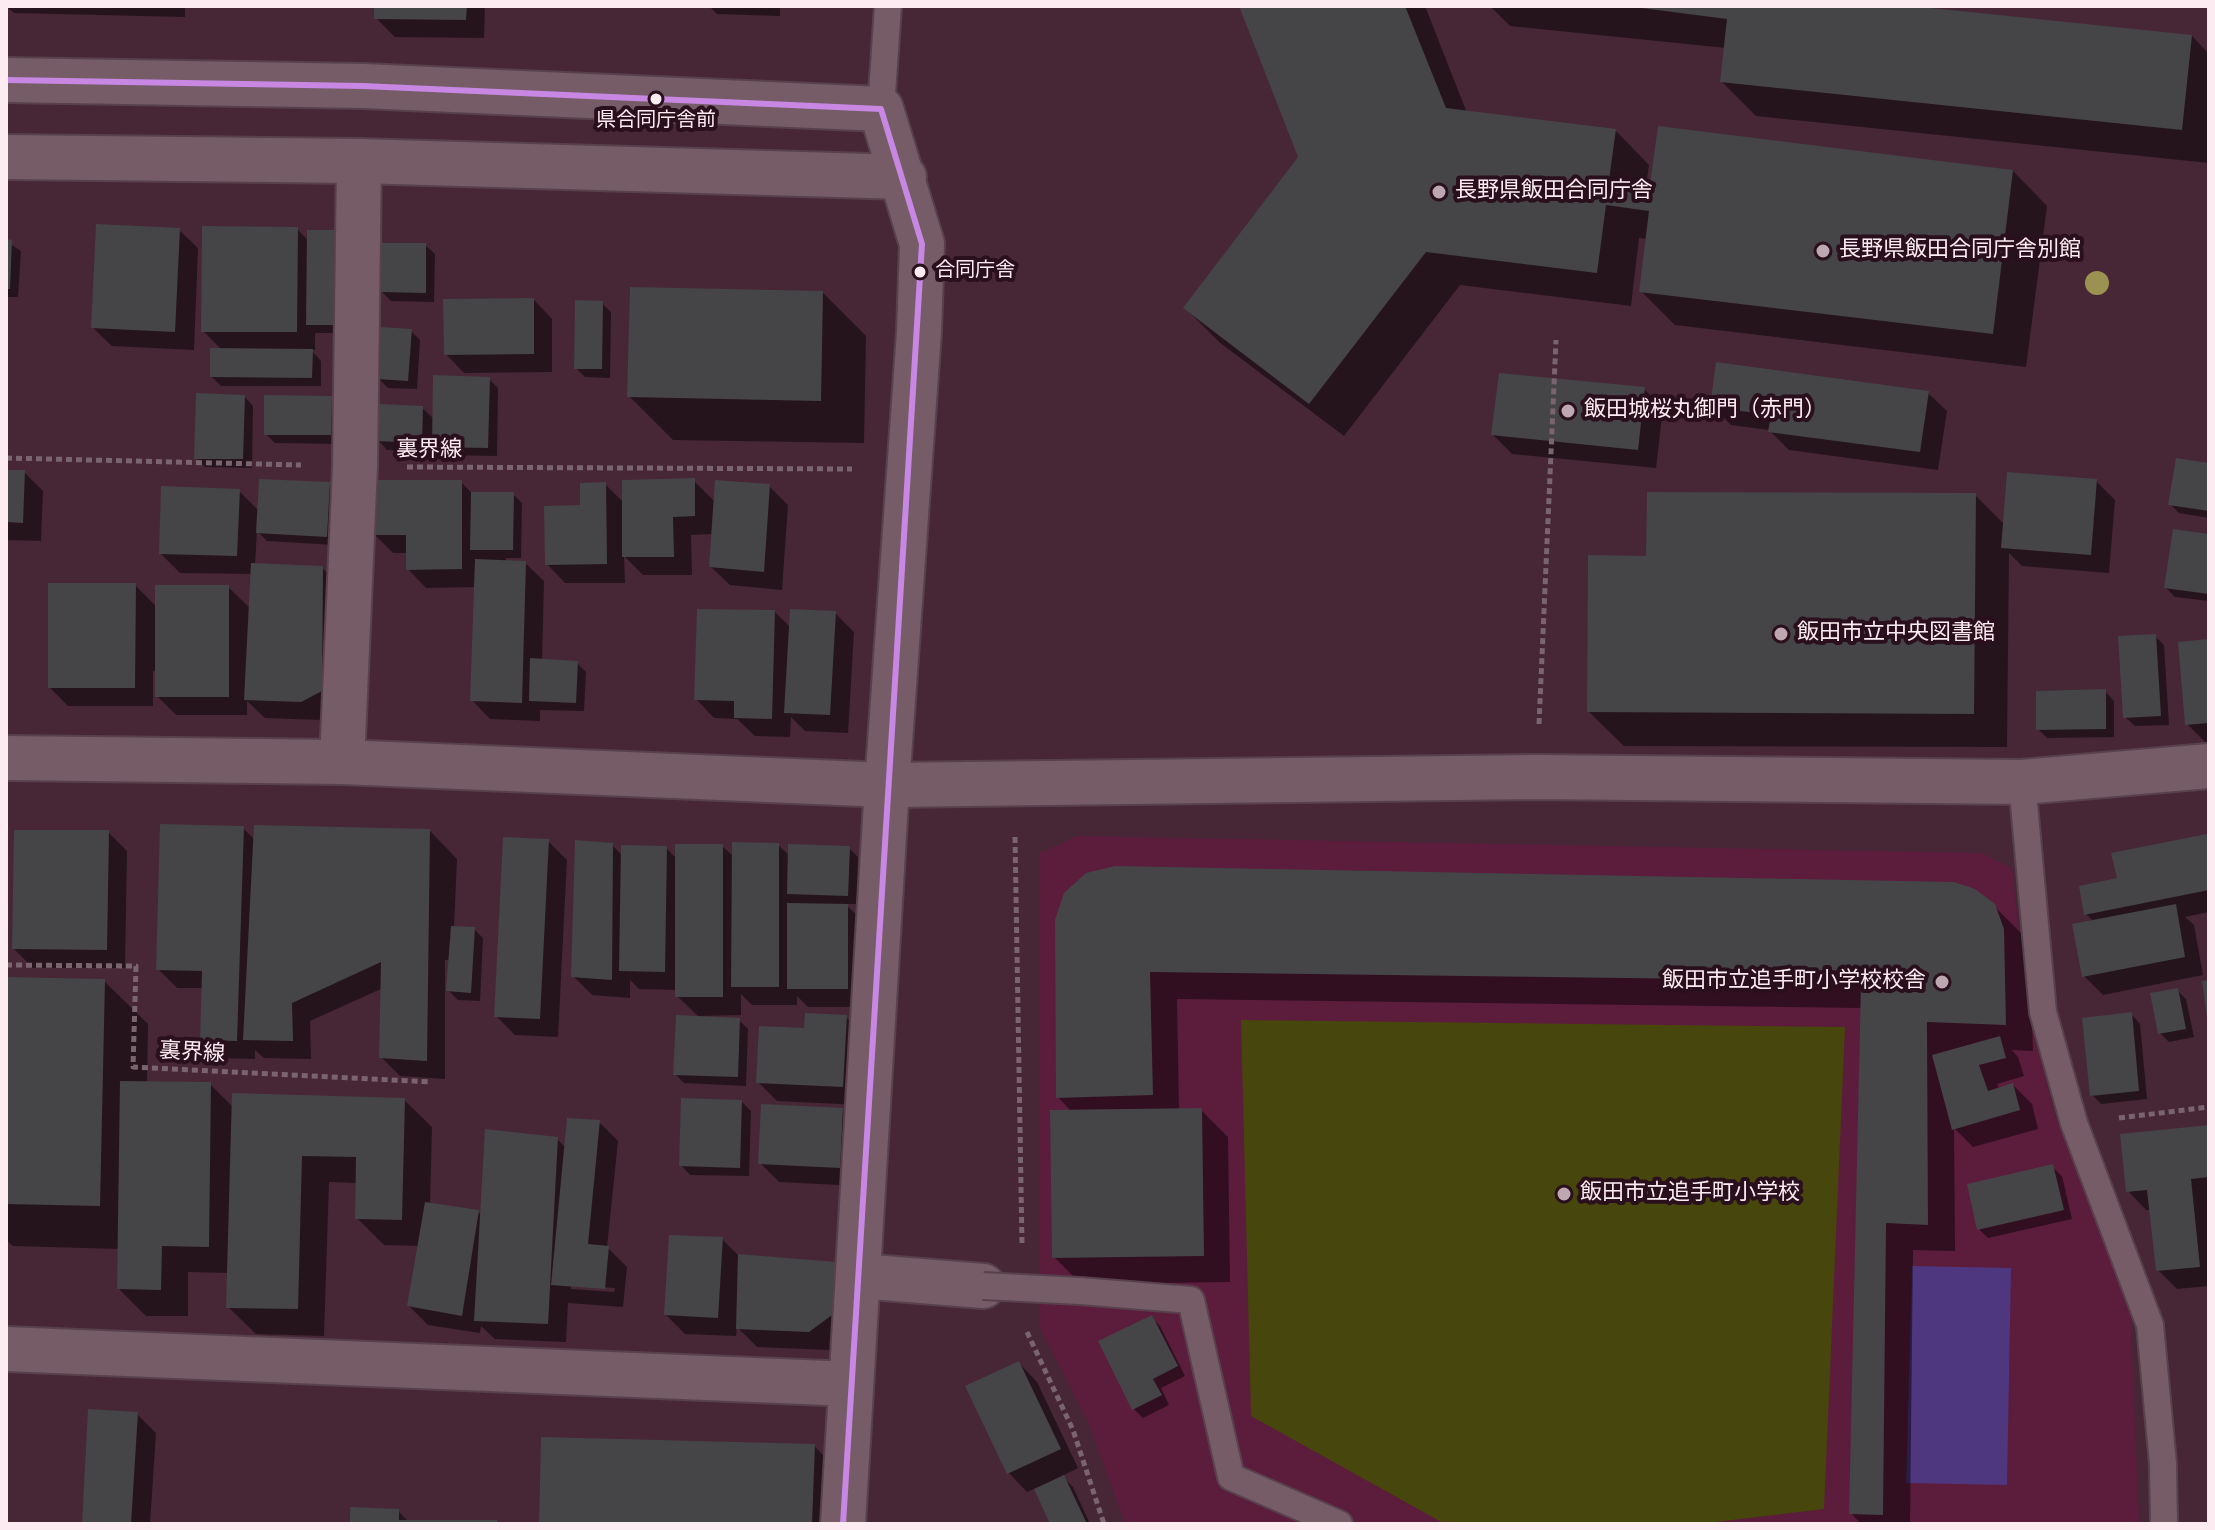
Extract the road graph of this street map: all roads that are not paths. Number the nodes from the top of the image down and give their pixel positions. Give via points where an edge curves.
1 (888, 6) edge
2 (6, 80) edge
3 (881, 109) junction
4 (6, 157) edge
5 (359, 161) junction
6 (904, 177) junction
7 (6, 758) edge
8 (342, 762) junction
9 (2209, 766) edge
10 (2022, 782) junction
11 (887, 785) junction
12 (859, 1276) junction
13 (983, 1286) joint
14 (6, 1349) edge
15 (851, 1384) junction
16 (843, 1524) edge
17 (1339, 1524) edge
18 (2164, 1524) edge

1 - 3 lane
2 - 3 street via 363,86
3 - 6 street
4 - 5 street
5 - 6 street
5 - 8 street via 355,467
6 - 11 street via 922,244
7 - 8 street
8 - 11 street
9 - 10 street
10 - 11 street via 1536,777
10 - 18 lane via 2043,1012 2074,1123 2150,1325
11 - 12 street
12 - 13 street
12 - 15 street
13 - 17 lane, bridge via 1191,1300 1231,1477
14 - 15 street
15 - 16 street

